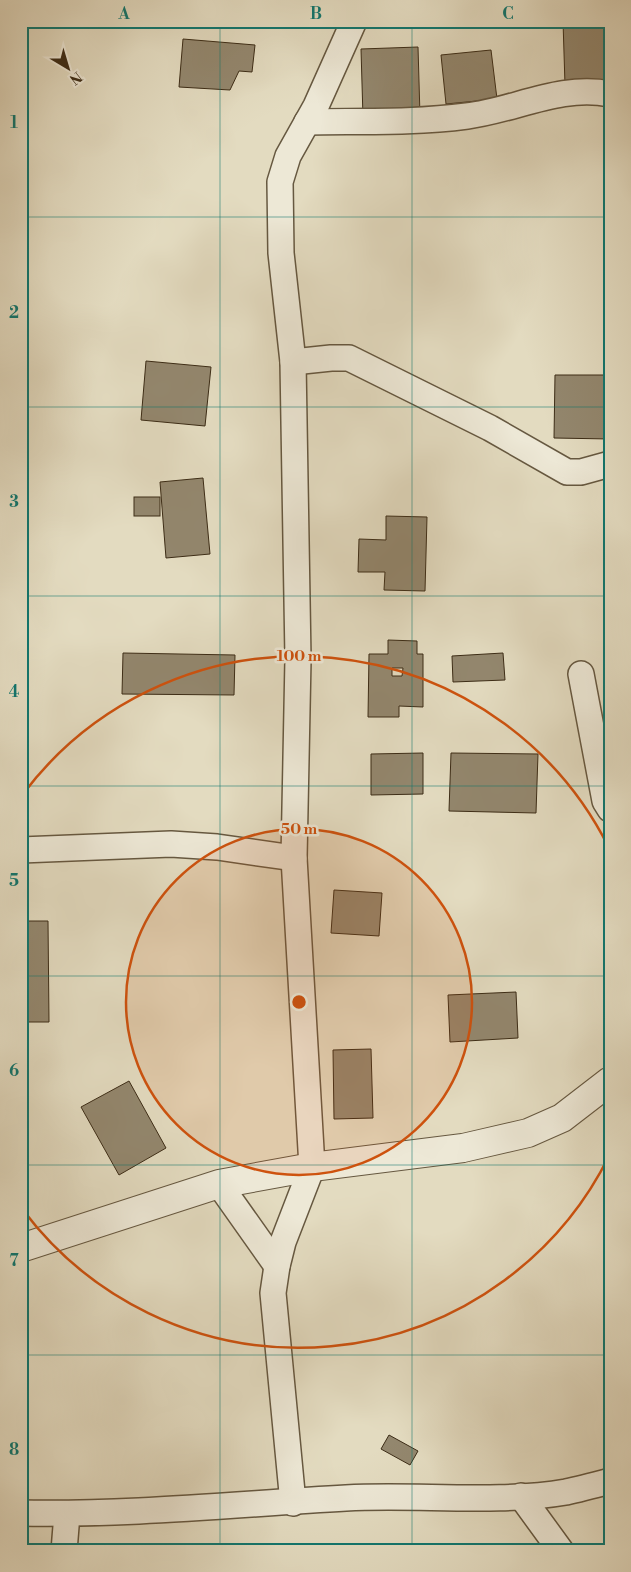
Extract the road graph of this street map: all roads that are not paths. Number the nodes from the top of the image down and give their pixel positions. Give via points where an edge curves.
1 (354, 21) edge
2 (610, 94) edge
3 (307, 122) junction
4 (293, 362) junction
5 (610, 464) edge
6 (581, 674) dead end
7 (610, 809) edge
8 (21, 850) edge
9 (294, 858) junction
10 (610, 1082) edge
11 (312, 1166) junction
12 (219, 1184) junction
13 (21, 1248) edge
14 (277, 1266) junction
15 (610, 1481) edge
16 (522, 1496) junction
17 (293, 1503) junction
18 (21, 1513) edge
19 (67, 1514) junction
20 (64, 1551) edge
21 (560, 1551) edge

1 - 3 street
2 - 3 street via 572,92 451,118
3 - 4 street via 288,156 280,182 281,253
4 - 5 street via 349,358 490,428 568,472
4 - 9 street via 298,659
6 - 7 street via 605,801
8 - 9 street via 170,844
9 - 11 street
10 - 11 street via 562,1118 528,1133 463,1148
11 - 12 street
11 - 14 street
12 - 13 street
12 - 14 street
14 - 17 street via 275,1332
15 - 16 street via 565,1492
16 - 17 street via 347,1498
16 - 21 street
17 - 19 street
18 - 19 street
19 - 20 street

